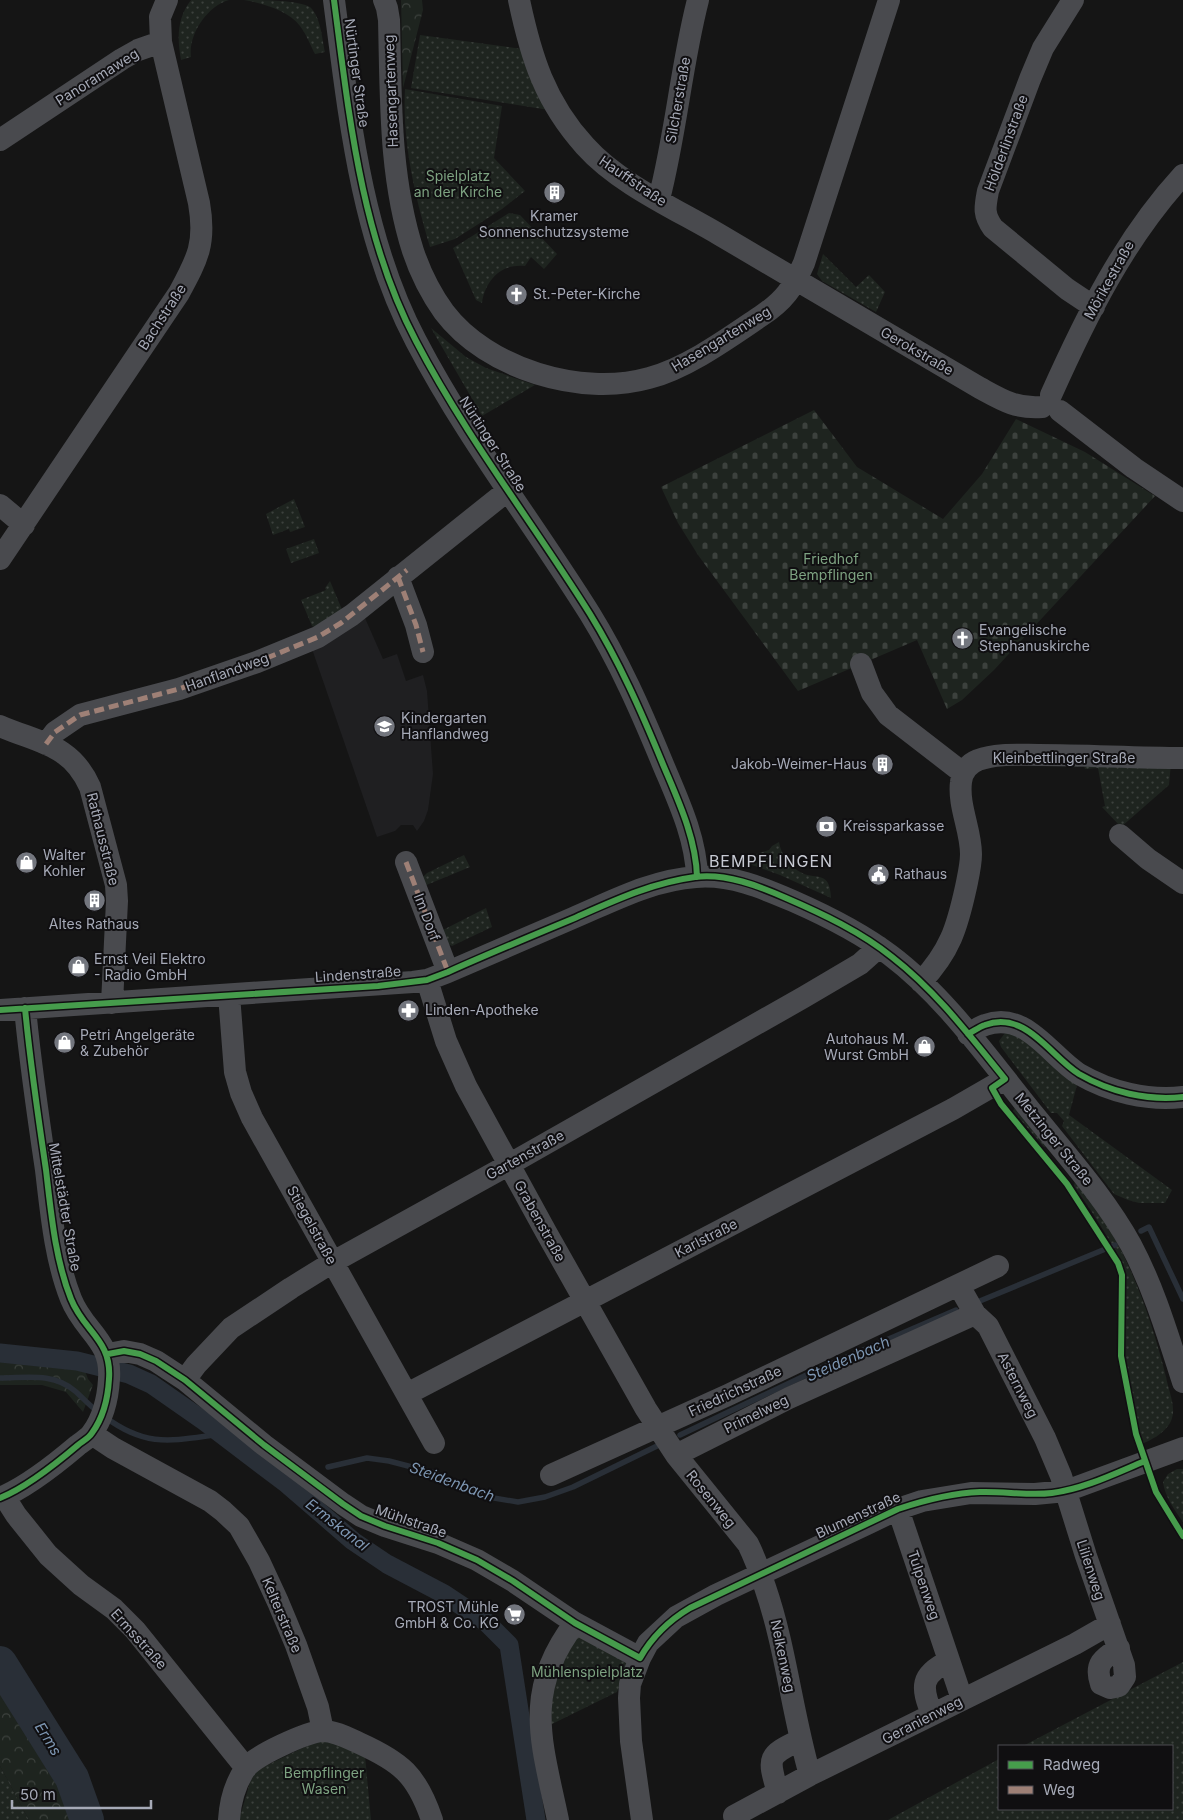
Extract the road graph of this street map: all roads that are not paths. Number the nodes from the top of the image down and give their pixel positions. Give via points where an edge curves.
1 (167, 0) edge
2 (334, 0) edge
3 (384, 0) edge
4 (519, 0) edge
5 (698, 0) edge
6 (889, 0) edge
7 (1073, 0) edge
8 (161, 42) junction
9 (0, 140) edge
10 (1183, 175) edge
11 (659, 200) junction
12 (796, 281) junction
13 (1094, 307) junction
14 (1051, 404) junction
15 (507, 491) junction
16 (1183, 500) edge
17 (0, 505) edge
18 (24, 525) junction
19 (0, 559) edge
20 (398, 577) junction
21 (422, 652) dead end
22 (861, 664) dead end
23 (0, 726) edge
24 (46, 744) junction
25 (1183, 758) edge
26 (963, 773) junction
27 (1120, 835) dead end
28 (406, 862) dead end
29 (698, 877) junction
30 (1183, 883) edge
31 (879, 947) junction
32 (448, 972) junction
33 (426, 980) junction
34 (921, 982) junction
35 (229, 995) junction
36 (112, 1003) junction
37 (25, 1008) junction
38 (0, 1010) edge
39 (968, 1034) junction
40 (1005, 1079) junction
41 (1183, 1097) edge
42 (510, 1164) junction
43 (333, 1262) junction
44 (998, 1266) dead end
45 (959, 1286) junction
46 (585, 1300) junction
47 (975, 1314) junction
48 (108, 1354) junction
49 (185, 1380) junction
50 (1183, 1382) edge
51 (406, 1394) junction
52 (657, 1427) junction
53 (95, 1428) junction
54 (434, 1443) dead end
55 (1183, 1448) edge
56 (676, 1455) junction
57 (551, 1475) dead end
58 (1066, 1491) junction
59 (2, 1497) edge
60 (898, 1509) junction
61 (761, 1574) junction
62 (575, 1623) junction
63 (1110, 1624) junction
64 (1118, 1648) dead end
65 (640, 1658) junction
66 (949, 1661) junction
67 (962, 1699) junction
68 (932, 1714) junction
69 (323, 1731) junction
70 (800, 1740) junction
71 (246, 1768) junction
72 (810, 1775) junction
73 (778, 1793) junction
74 (734, 1816) dead end
75 (229, 1820) edge
76 (432, 1820) edge
77 (558, 1820) edge
78 (642, 1820) edge

1 - 8 street via 160,18
2 - 15 street, Nürtinger Straße via 358,159 384,268 405,320 428,364
3 - 12 street, Hasengartenweg via 389,20 390,116 394,156 407,229 429,288 449,317 480,344 524,368 562,380 599,385 635,382 674,369 698,356 772,308
4 - 11 street, Hauffstraße via 537,69 567,124 605,165
5 - 11 street, Silcherstraße
6 - 12 street, Hasengartenweg
7 - 13 street, Hölderlinstraße via 1043,48 985,205 986,218 993,228
8 - 9 street, Panoramaweg via 122,59
8 - 18 street, Bachstraße via 199,203 202,221 200,250 179,293
10 - 13 street, Mörikestraße via 1139,229
11 - 12 street, Hauffstraße
12 - 14 street, Gerokstraße via 1010,404 1025,407
13 - 14 street, Mörikestraße
14 - 16 street via 1134,468
15 - 20 street, Hanflandweg
15 - 29 street, Nürtinger Straße via 591,615 628,685 688,830
17 - 18 street
18 - 19 street, Bachstraße
20 - 21 street via 416,625
20 - 24 street, Hanflandweg via 341,623 318,637 179,689 80,714 55,732
22 - 26 street via 872,693 888,715
23 - 24 street, Rathausstraße
24 - 36 street, Rathausstraße via 64,752 84,774 96,805 118,901
25 - 26 street, Kleinbettlinger Straße via 992,757 968,765
26 - 34 street via 961,792 971,854 961,910 951,940
27 - 30 street
28 - 32 street, Im Dorf
29 - 31 street, Metzinger Straße via 734,880 776,894
29 - 32 street, Lindenstraße via 638,890
31 - 34 street, Metzinger Straße
31 - 42 street, Gartenstraße via 860,964 804,998
32 - 33 street, Lindenstraße
33 - 35 street, Lindenstraße
33 - 42 street, Grabenstraße via 454,1061
34 - 39 street, Metzinger Straße
35 - 36 street, Lindenstraße
35 - 43 street, Stiegelstraße via 235,1072 241,1093
36 - 37 street, Lindenstraße
37 - 38 street, Lindenstraße
37 - 48 street, Mittelstädter Straße via 36,1106 63,1275 78,1313
39 - 40 street, Metzinger Straße
39 - 41 street via 997,1022 1018,1025 1028,1030 1067,1066 1100,1084 1144,1097
40 - 46 street, Karlstraße via 953,1110
40 - 50 street, Metzinger Straße via 1094,1190 1130,1243 1154,1297
42 - 43 street, Gartenstraße
42 - 46 street, Grabenstraße
43 - 49 street, Gartenstraße via 231,1328
43 - 51 street, Stiegelstraße
44 - 45 street, Friedrichstraße
45 - 47 street, Asternweg
45 - 52 street, Friedrichstraße
46 - 51 street, Karlstraße
46 - 52 street, Grabenstraße
47 - 56 street, Primelweg via 789,1398
47 - 58 street, Asternweg via 988,1326 998,1345 1048,1445
48 - 49 street, Mühlstraße via 124,1351 140,1354
48 - 53 street via 108,1388
49 - 62 street, Mühlstraße via 272,1451 361,1516 477,1560
51 - 54 street, Stiegelstraße
52 - 56 street, Rosenweg
52 - 57 street, Friedrichstraße
53 - 59 street via 66,1456
53 - 69 street, Kelterstraße via 119,1452 210,1501 239,1526 282,1611 315,1698
55 - 58 street, Blumenstraße
56 - 61 street, Rosenweg via 748,1544
58 - 60 street, Blumenstraße via 961,1493
58 - 63 street, Lilienweg
59 - 71 street, Ermsstraße via 48,1555 135,1630
60 - 61 street, Blumenstraße
60 - 66 street, Tulpenweg
61 - 65 street, Blumenstraße via 676,1616 648,1643
61 - 70 street, Nelkenweg via 779,1636
62 - 65 street, Mühlstraße
62 - 77 street via 546,1673 540,1706 542,1741
63 - 64 street, Lilienweg
63 - 67 street, Geranienweg
65 - 78 street, Blumenstraße via 630,1684 629,1717
66 - 67 street, Tulpenweg
66 - 68 street via 931,1672 924,1684
67 - 68 street, Geranienweg
68 - 72 street, Geranienweg
69 - 71 street via 285,1744
69 - 76 street via 341,1735 398,1764 421,1791
70 - 72 street, Nelkenweg
70 - 73 street via 774,1754 770,1764
71 - 75 street via 236,1785
72 - 73 street, Geranienweg
73 - 74 street, Geranienweg

